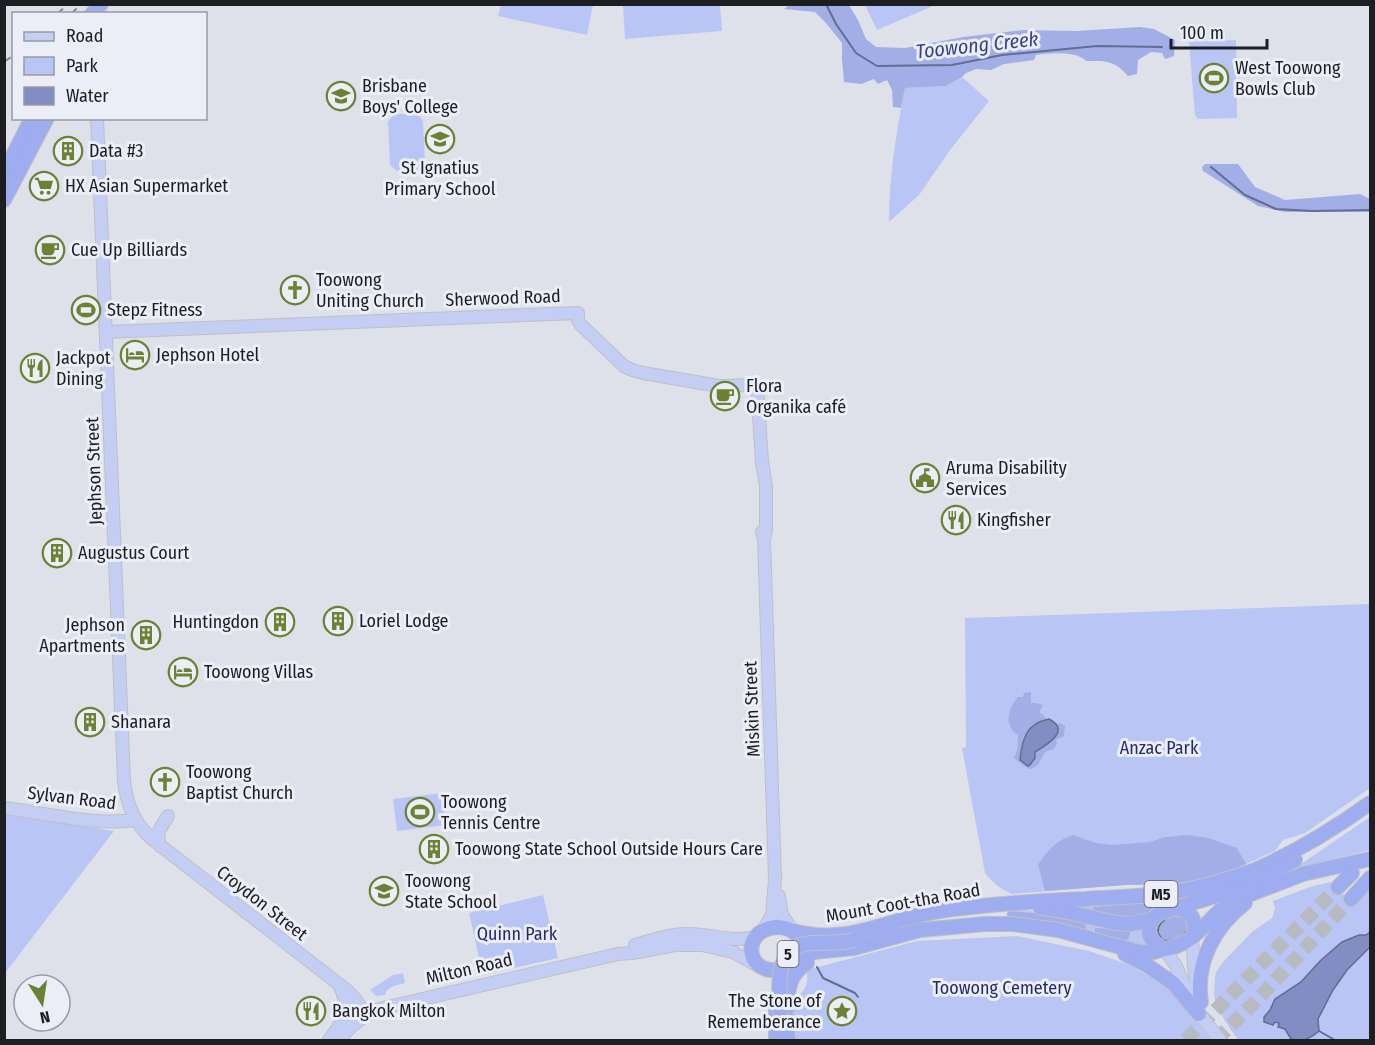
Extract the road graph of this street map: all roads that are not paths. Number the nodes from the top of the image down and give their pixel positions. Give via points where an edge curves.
1 (31, 120) edge
2 (46, 120) edge
3 (97, 120) edge
4 (4, 172) edge
5 (4, 200) edge
6 (106, 332) junction
7 (758, 385) joint
8 (1371, 803) edge
9 (4, 808) edge
10 (168, 816) dead end
11 (135, 820) junction
12 (160, 846) junction
13 (1371, 859) edge
14 (1352, 873) dead end
15 (1371, 878) edge
16 (775, 879) junction
17 (1258, 881) junction
18 (1338, 887) tunnel mouth
19 (1351, 899) tunnel mouth
20 (1021, 903) junction
21 (968, 907) junction
22 (1166, 910) junction
23 (1152, 920) junction
24 (792, 931) junction
25 (759, 933) junction
26 (1193, 937) junction
27 (1102, 942) junction
28 (859, 943) junction
29 (1165, 949) junction
30 (618, 954) junction
31 (794, 962) junction
32 (764, 969) junction
33 (339, 985) junction
34 (1200, 1008) junction
35 (366, 1015) junction
36 (783, 1016) junction
37 (1216, 1035) edge
38 (329, 1041) edge
39 (339, 1041) edge
40 (776, 1041) edge
41 (782, 1041) edge
42 (788, 1041) edge

1 - 4 highway
2 - 5 highway
3 - 6 main road, Jephson Street
6 - 7 main road, Sherwood Road via 578,313 580,324 632,370 719,386
6 - 11 main road, Jephson Street via 124,780
7 - 16 main road, Miskin Street
8 - 17 highway via 1315,848
9 - 11 main road, Sylvan Road via 92,821
10 - 12 main road via 159,828
11 - 12 main road, Croydon Street
12 - 33 main road, Croydon Street
13 - 17 highway, M5
14 - 18 highway
15 - 19 highway
16 - 24 main road, Miskin Street via 782,914
16 - 25 main road, Miskin Street via 772,915
17 - 20 highway, M5 via 1131,896
17 - 22 highway
17 - 26 highway, M5
17 - 34 highway via 1210,945 1200,976
20 - 21 highway, Mount Coot-tha Road / 5
20 - 23 highway via 1116,923
21 - 24 highway, Mount Coot-tha Road via 843,935 814,936
21 - 28 highway, 5
22 - 23 highway
22 - 26 highway via 1181,909 1190,914 1195,924
23 - 29 highway via 1150,936
24 - 25 highway via 777,927
24 - 31 highway via 801,945
25 - 30 main road, Milton Road via 738,939 675,934
25 - 32 highway via 752,952
26 - 29 highway, 5
26 - 34 main road
27 - 28 highway, Mount Coot-tha Road / 5 via 1058,930 1003,924 920,930
27 - 29 highway, Mount Coot-tha Road / 5 via 1139,952
27 - 34 highway via 1168,979
28 - 31 highway, Mount Coot-tha Road via 817,951
28 - 36 highway, 5, bridge via 806,944 788,954 779,974
29 - 34 main road via 1191,1000
30 - 32 main road, Milton Road via 702,945 733,952
30 - 35 main road, Milton Road via 392,1005
31 - 32 highway via 781,969
31 - 36 highway via 784,983
32 - 40 highway via 775,986
33 - 35 main road, Croydon Street via 355,998
33 - 38 main road via 346,1012
34 - 37 main road
35 - 39 main road, Milton Road
36 - 41 highway, 5
36 - 42 highway, 5

